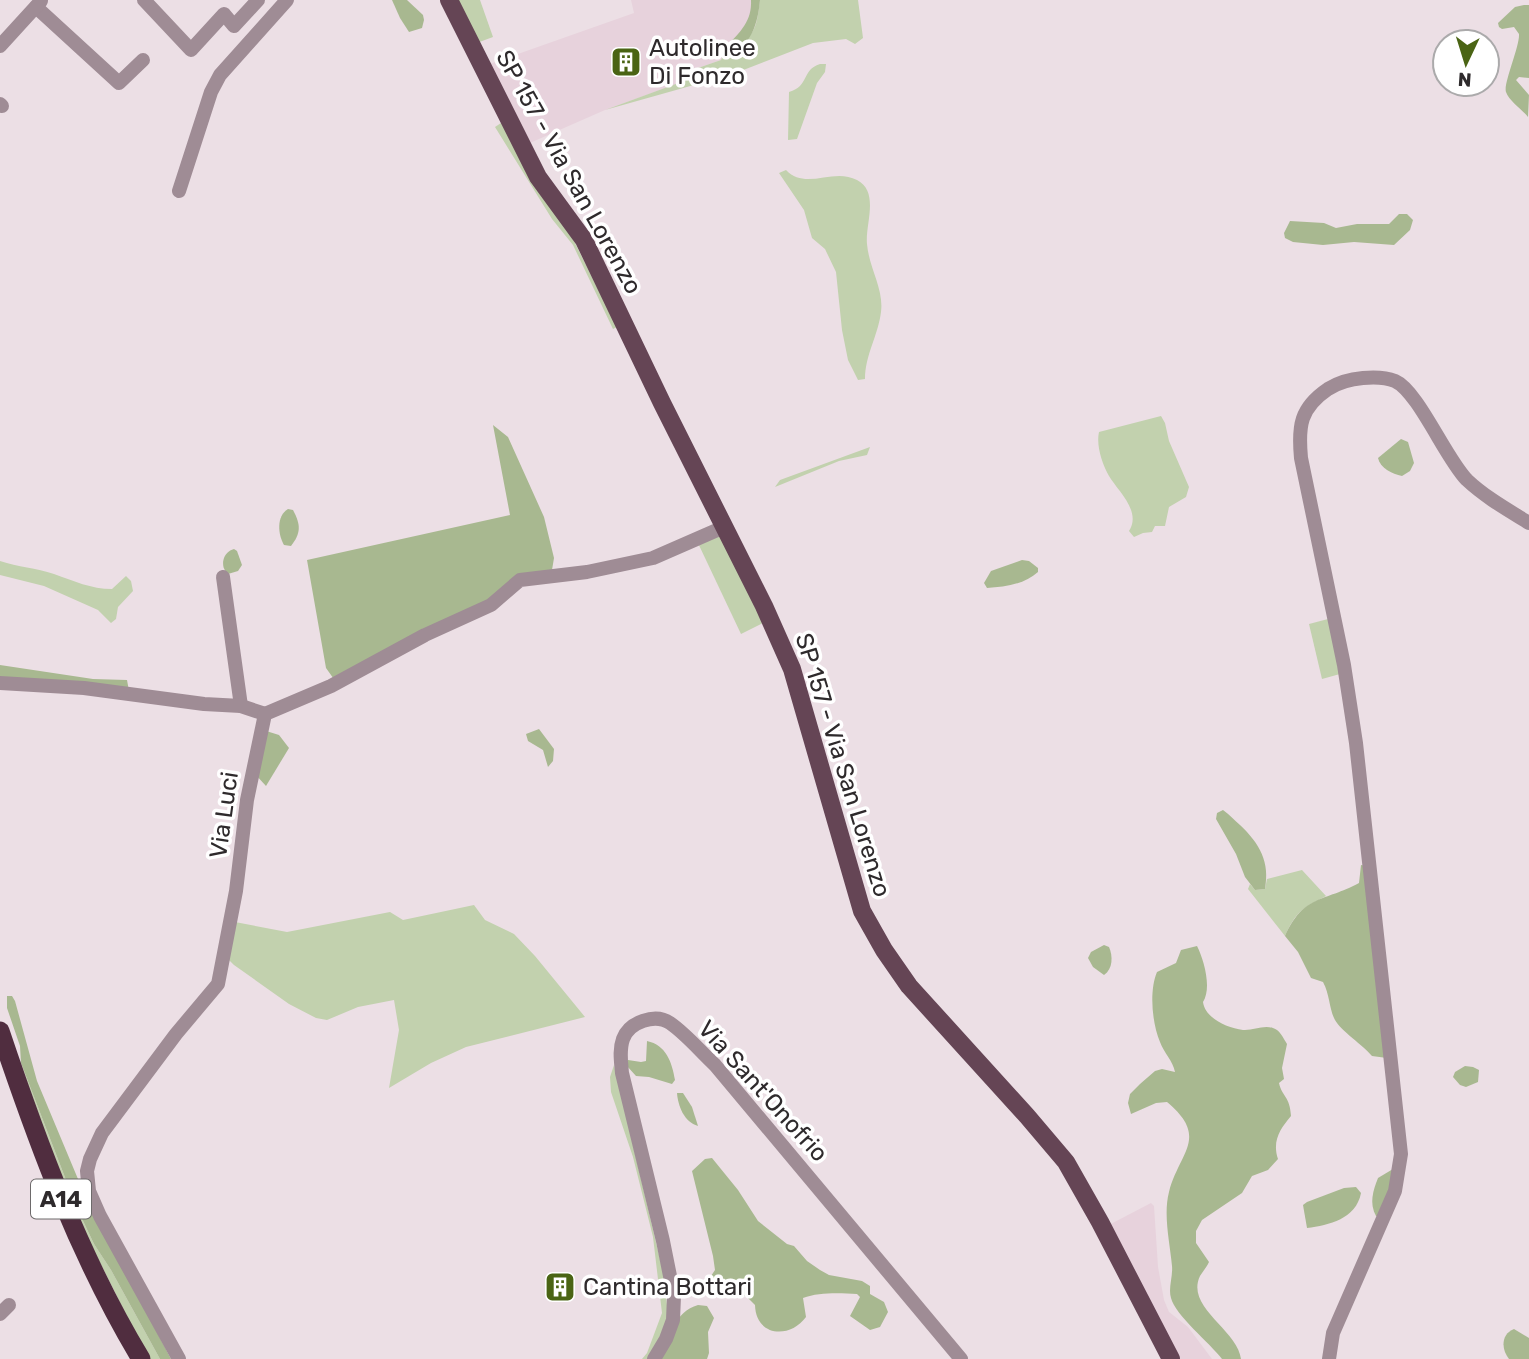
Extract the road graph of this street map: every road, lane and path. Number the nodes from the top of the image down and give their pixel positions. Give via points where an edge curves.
1 (144, 0) edge
2 (258, 0) edge
3 (288, 0) edge
4 (449, 0) edge
5 (39, 4) edge
6 (0, 46) edge
7 (143, 60) dead end
8 (179, 191) dead end
9 (1529, 523) edge
10 (724, 527) junction
11 (223, 577) dead end
12 (0, 683) edge
13 (241, 706) junction
14 (265, 714) junction
15 (0, 1031) edge
16 (0, 1071) edge
17 (126, 1359) edge
18 (141, 1359) edge
19 (179, 1359) edge
20 (654, 1359) edge
21 (961, 1359) edge
22 (1171, 1359) edge
23 (1329, 1359) edge

1 - 2 street via 191,50 224,14 234,26
3 - 8 street via 220,75
4 - 10 main road, SP 157 - Via San Lorenzo via 538,177 584,240
5 - 6 street
5 - 7 street via 119,83
9 - 23 street via 1468,481 1409,393 1396,382 1375,377 1351,379 1312,400 1304,414 1299,435 1301,458 1356,743 1401,1154 1395,1191 1333,1333
10 - 14 street via 653,558 520,580 491,605
10 - 22 main road, SP 157 - Via San Lorenzo via 792,670 862,911 909,986 1066,1162
11 - 13 street
12 - 13 street
13 - 14 street
14 - 19 street, Via Luci via 218,984 102,1133 88,1171 89,1191 100,1216
15 - 18 highway, A14 via 70,1220
16 - 17 highway, A14 via 55,1219
20 - 21 street, Via Sant'Onofrio via 673,1320 674,1296 620,1051 630,1029 651,1018 670,1023 715,1065

